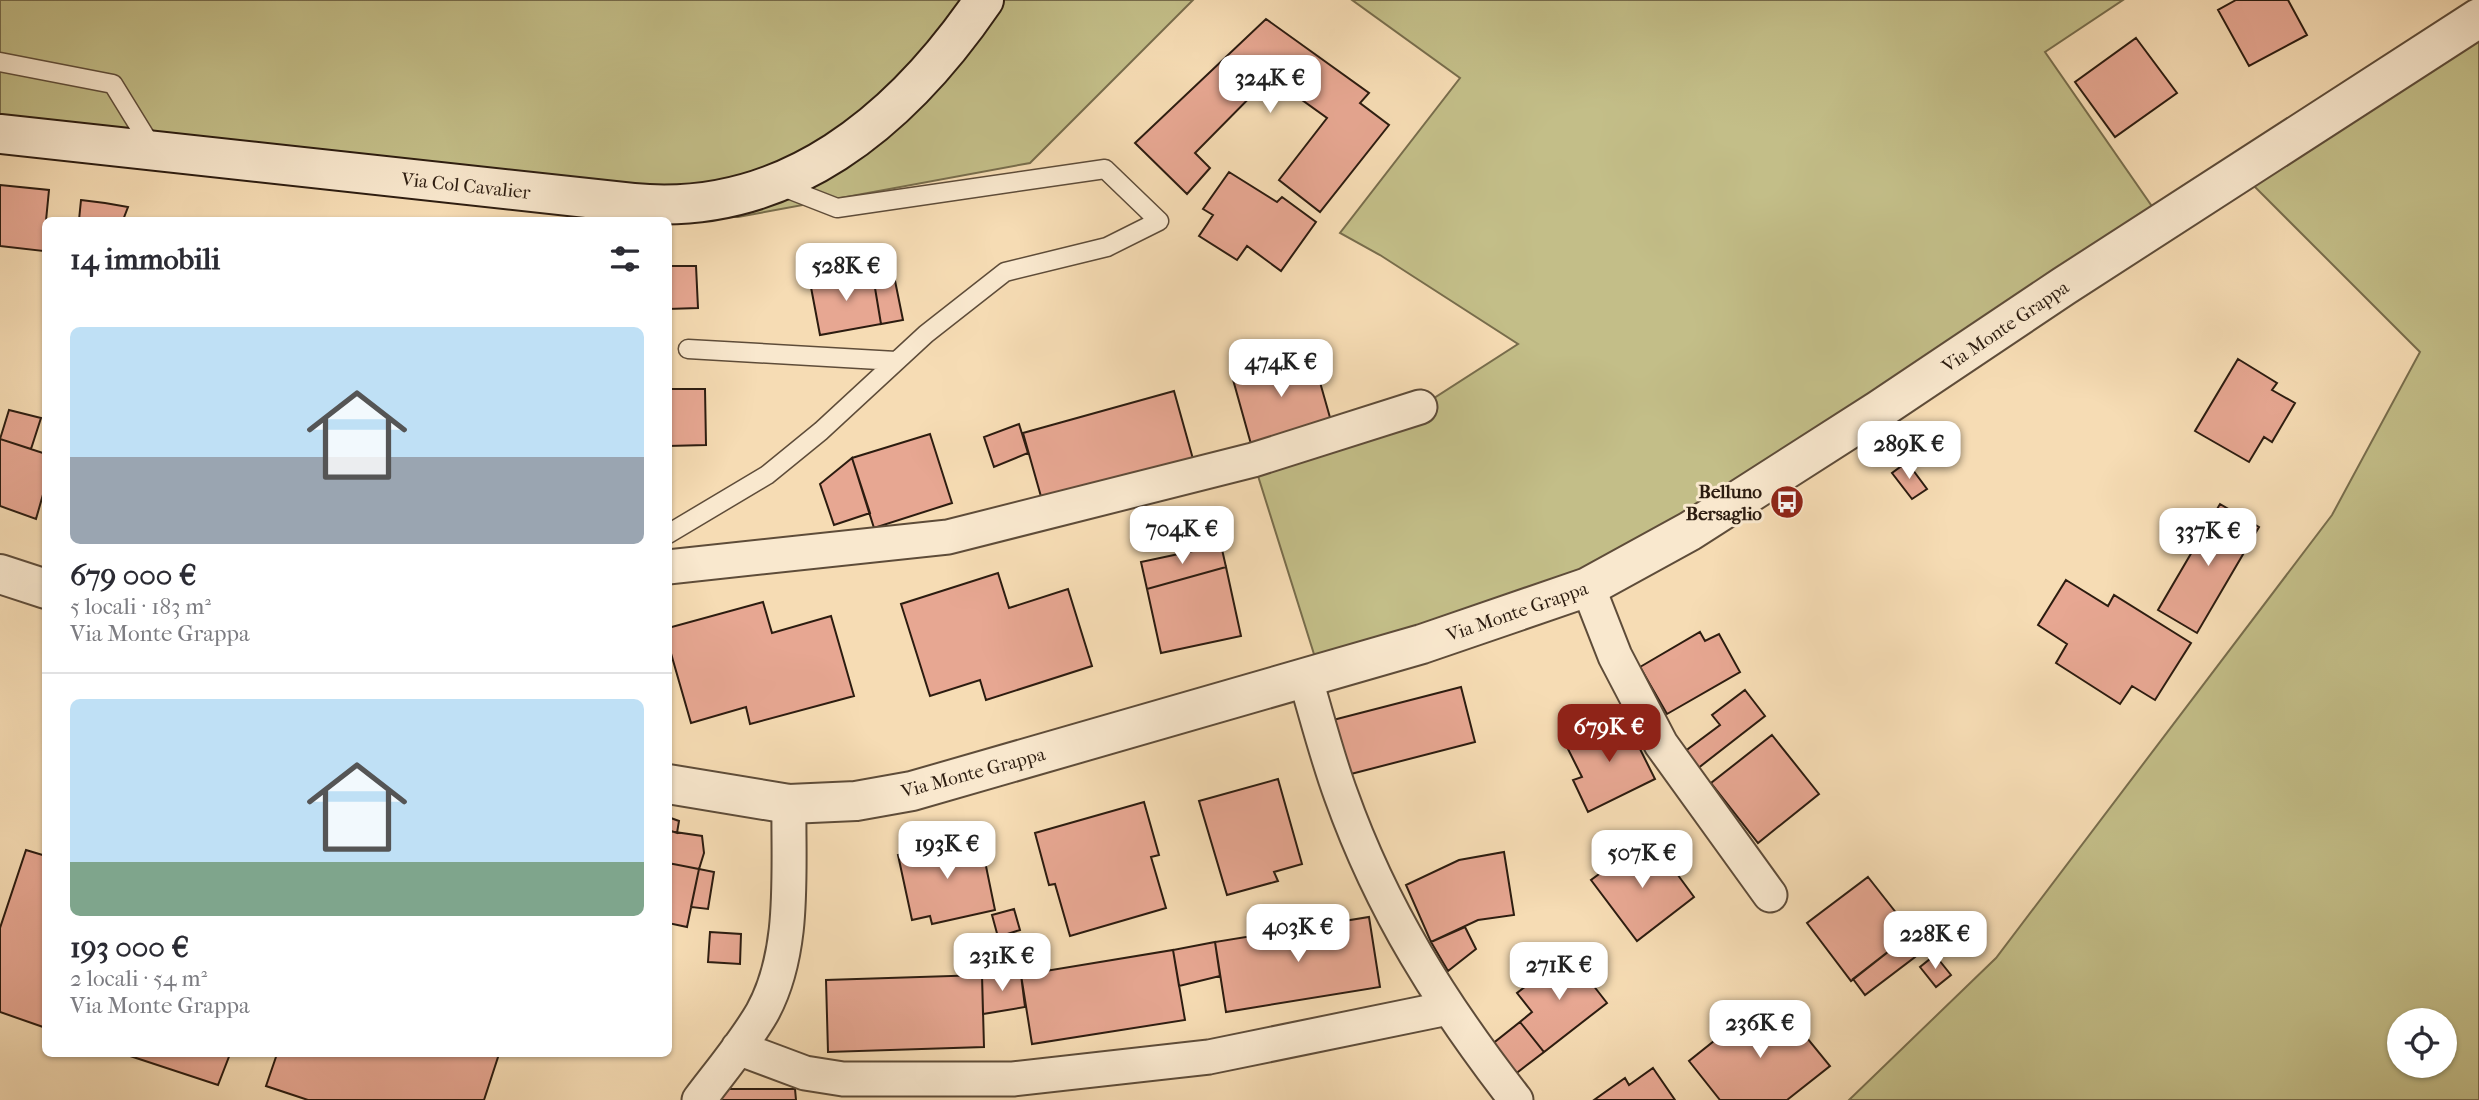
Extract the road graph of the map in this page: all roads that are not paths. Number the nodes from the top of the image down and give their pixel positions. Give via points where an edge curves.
1 (984, 0) edge
2 (2479, 18) edge
3 (0, 62) edge
4 (0, 134) edge
5 (153, 149) junction
6 (773, 183) junction
7 (688, 349) dead end
8 (897, 361) junction
9 (1420, 407) dead end
10 (672, 532) edge
11 (672, 567) edge
12 (0, 574) edge
13 (1588, 587) junction
14 (42, 588) edge
15 (1305, 677) junction
16 (672, 784) edge
17 (789, 804) junction
18 (1770, 895) dead end
19 (1448, 1008) junction
20 (738, 1048) junction
21 (699, 1100) edge
22 (1517, 1100) edge

1 - 6 street, Via Col Cavalier via 927,76 877,124 853,143
2 - 13 street, Via Monte Grappa via 1690,531
3 - 5 lane via 113,84
4 - 5 street, Via Col Cavalier
5 - 6 street, Via Col Cavalier via 670,207
6 - 8 lane via 837,208 1105,169 1160,221 1107,247 1005,272
7 - 8 lane
8 - 10 lane via 767,475
9 - 11 street via 1253,460 948,537
12 - 14 street
13 - 15 street, Via Monte Grappa via 1422,644
13 - 18 street via 1615,656 1661,744
15 - 17 street, Via Monte Grappa via 912,791 856,801
15 - 19 street via 1341,796 1382,894
16 - 17 street, Via Monte Grappa
17 - 20 street via 783,950 771,994
19 - 20 street via 1209,1057 1013,1079 843,1079 805,1073
19 - 22 street
20 - 21 street

